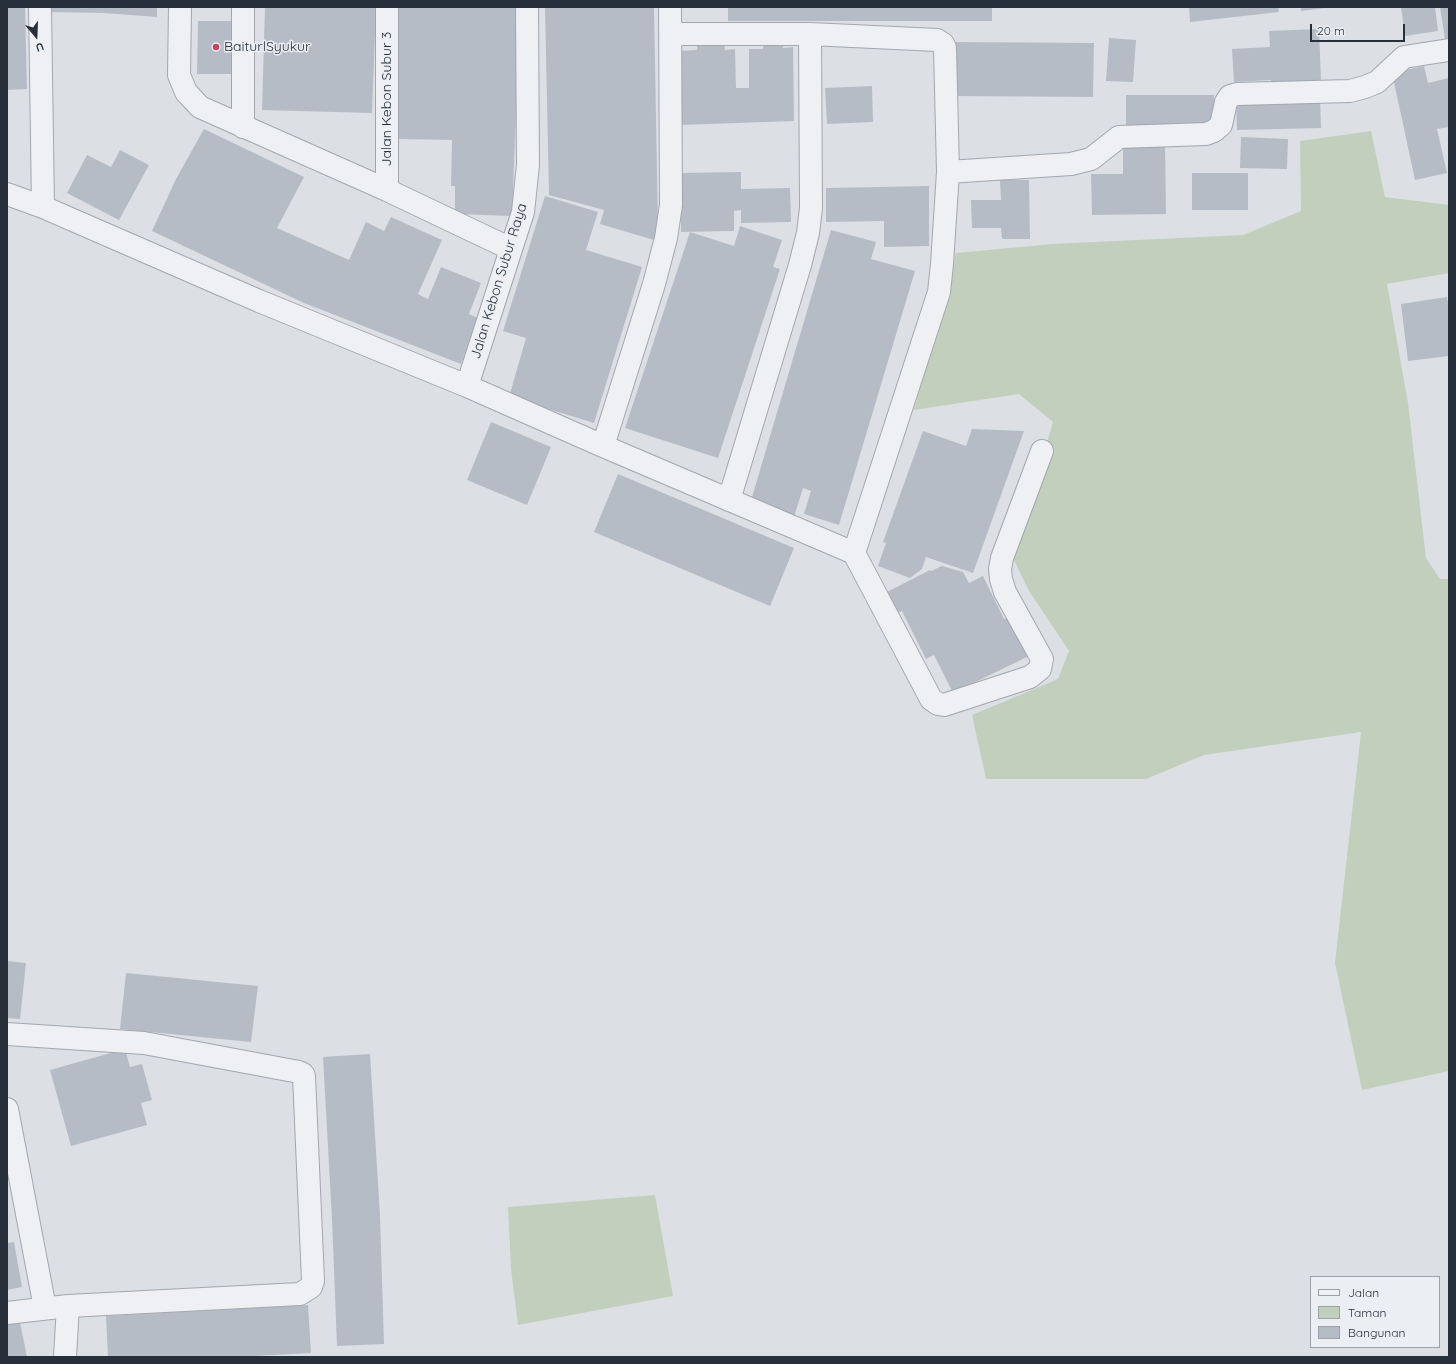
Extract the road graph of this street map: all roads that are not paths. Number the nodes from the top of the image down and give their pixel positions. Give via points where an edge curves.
1 (40, 7) edge
2 (180, 7) edge
3 (243, 7) edge
4 (387, 7) edge
5 (527, 7) edge
6 (670, 7) edge
7 (670, 34) junction
8 (810, 34) junction
9 (1449, 50) edge
10 (243, 127) junction
11 (948, 172) junction
12 (387, 190) junction
13 (7, 194) edge
14 (43, 207) junction
15 (511, 249) junction
16 (467, 386) junction
17 (603, 446) junction
18 (1042, 451) dead end
19 (729, 500) junction
20 (854, 553) junction
21 (7, 1034) edge
22 (7, 1110) edge
23 (13, 1168) edge
24 (68, 1306) junction
25 (45, 1308) junction
26 (7, 1313) edge
27 (65, 1357) edge

1 - 14 street
2 - 10 street via 179,75 182,83 200,107
3 - 10 street
4 - 12 street, Jalan Kebon Subur 3
5 - 15 street, Jalan Kebon Subur Raya via 528,165 523,212
6 - 7 street
7 - 8 street
7 - 17 street via 671,205 666,238
8 - 11 street via 938,40 943,44 946,52
8 - 19 street via 811,208 808,233
9 - 11 street via 1404,57 1377,82 1350,91 1230,96 1226,102 1221,125 1206,134 1119,138 1091,159 1071,164
10 - 12 street
11 - 20 street via 939,292
12 - 15 street
13 - 14 street
14 - 16 street via 259,301
15 - 16 street, Jalan Kebon Subur Raya
16 - 17 street
17 - 19 street
18 - 20 street via 1002,558 1000,570 1005,592 1042,659 1036,674 944,705 935,702 931,699
19 - 20 street
21 - 24 street via 144,1044 304,1074 313,1281 311,1286 300,1294
22 - 23 street
23 - 25 street
24 - 25 street
24 - 27 street
25 - 26 street

